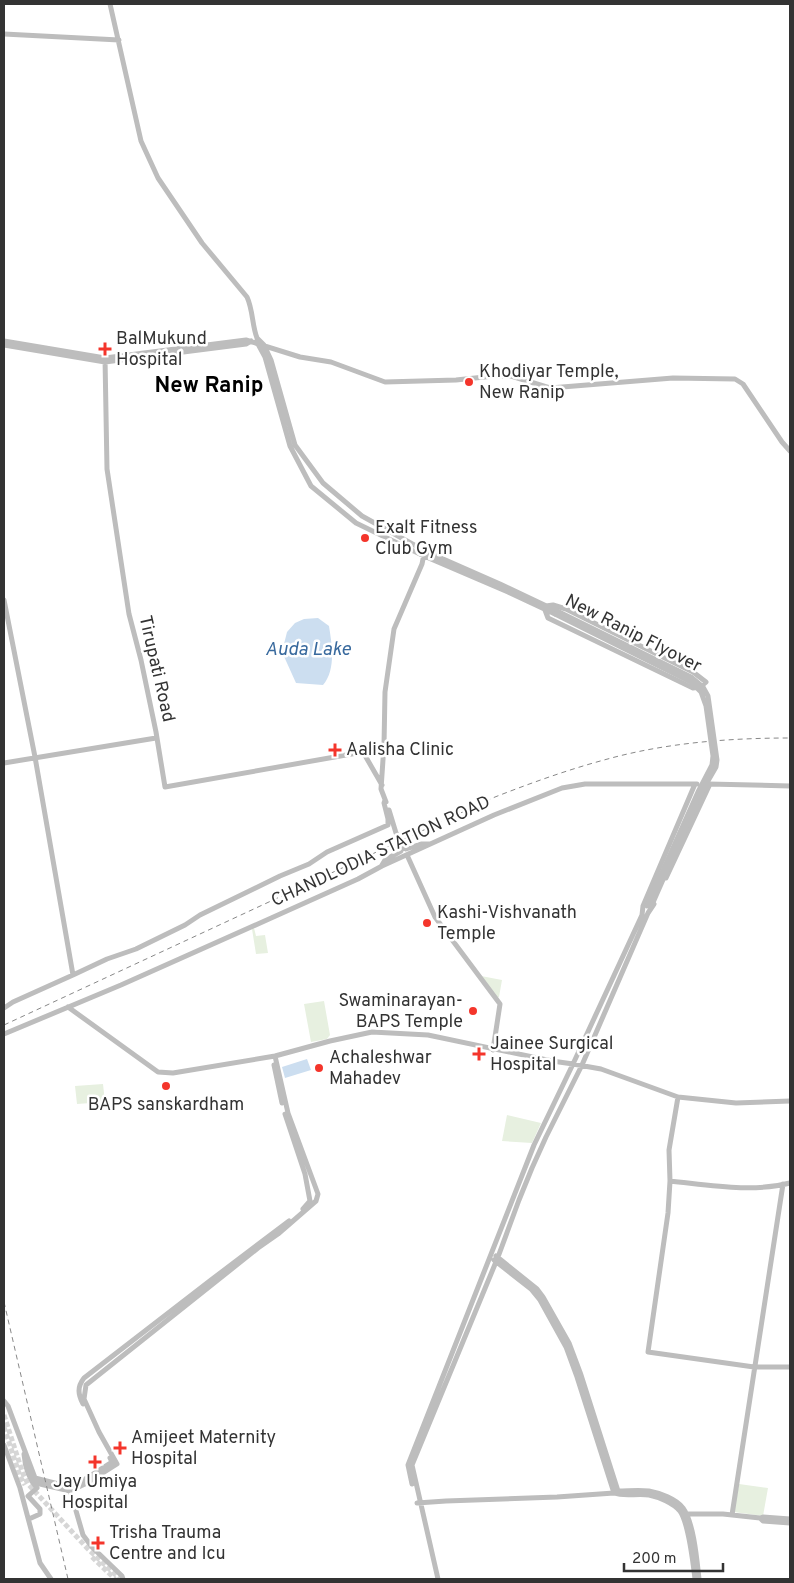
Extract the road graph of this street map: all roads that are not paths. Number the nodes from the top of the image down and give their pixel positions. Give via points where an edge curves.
1 (110, 4) edge
2 (4, 34) edge
3 (119, 40) junction
4 (260, 342) junction
5 (4, 343) edge
6 (105, 360) junction
7 (790, 451) edge
8 (424, 553) junction
9 (4, 600) edge
10 (546, 608) junction
11 (156, 738) junction
12 (35, 757) junction
13 (4, 762) edge
14 (695, 784) junction
15 (710, 784) junction
16 (382, 786) junction
17 (790, 786) edge
18 (385, 800) junction
19 (396, 833) tunnel mouth
20 (429, 844) junction
21 (407, 855) junction
22 (382, 866) junction
23 (645, 914) junction
24 (73, 975) junction
25 (68, 1007) junction
26 (4, 1008) edge
27 (4, 1034) edge
28 (493, 1050) junction
29 (274, 1057) junction
30 (573, 1064) junction
31 (582, 1065) junction
32 (678, 1097) junction
33 (790, 1101) edge
34 (670, 1181) junction
35 (790, 1183) edge
36 (783, 1184) junction
37 (490, 1255) junction
38 (497, 1260) junction
39 (790, 1367) edge
40 (754, 1368) junction
41 (4, 1401) edge
42 (4, 1445) edge
43 (24, 1451) junction
44 (114, 1463) junction
45 (70, 1489) junction
46 (616, 1492) junction
47 (418, 1503) junction
48 (684, 1514) junction
49 (732, 1515) junction
50 (760, 1518) junction
51 (29, 1519) junction
52 (790, 1519) edge
53 (790, 1523) edge
54 (51, 1579) edge
55 (121, 1579) edge
56 (437, 1579) edge
57 (695, 1579) edge
58 (699, 1579) edge

1 - 3 street
2 - 3 street
3 - 4 street via 141,141 158,178 202,243 247,297
4 - 6 street via 246,340
4 - 7 street via 300,357 331,362 385,382 511,376 550,388 673,378 735,380 743,384
4 - 8 street via 271,360 295,445 323,483 362,516
4 - 8 street via 290,446 311,486 356,523
5 - 6 street
6 - 11 street, Tirupati Road via 107,469 129,614
8 - 10 street
8 - 16 street via 392,639 384,692
9 - 12 street
10 - 10 street via 554,605 566,609 693,672 706,682 693,688 548,618
10 - 23 street, New Ranip Flyover, bridge via 691,677 708,696 716,768
11 - 12 street
11 - 16 street, Tirupati Road via 165,787 363,752
12 - 13 street
12 - 24 street
14 - 15 street, CHANDLODIA STATION ROAD
14 - 20 street, CHANDLODIA STATION ROAD via 585,784 562,788
14 - 23 street via 642,906
15 - 17 street, CHANDLODIA STATION ROAD
15 - 23 street via 652,909
16 - 18 street
18 - 19 street
18 - 24 street via 388,825 209,910 136,949
20 - 21 street, CHANDLODIA STATION ROAD
20 - 22 street via 406,849 401,845 401,851
21 - 22 street, CHANDLODIA STATION ROAD
21 - 28 street via 435,917 500,1004
22 - 25 street, CHANDLODIA STATION ROAD
23 - 30 street
23 - 31 street
24 - 26 street
25 - 27 street, CHANDLODIA STATION ROAD
25 - 29 street via 158,1072 173,1073
28 - 29 street via 428,1036 372,1032
28 - 30 street
29 - 44 street via 288,1113 318,1194 316,1201 86,1384 84,1399
29 - 44 street via 286,1121 306,1174 310,1201 80,1383 79,1396
30 - 31 street
30 - 37 street via 534,1145
31 - 32 street via 614,1073
31 - 38 street via 539,1153
32 - 33 street via 736,1103
32 - 34 street via 669,1150
34 - 36 street via 726,1187
34 - 40 street via 648,1352
35 - 36 street
36 - 40 street
37 - 38 street
37 - 47 street via 408,1465
38 - 46 street via 537,1289 569,1344
38 - 47 street via 412,1465
39 - 40 street
40 - 49 street
41 - 43 street
42 - 51 street
43 - 45 street via 35,1478
43 - 51 street via 25,1466 37,1488 28,1496 40,1509 40,1514
44 - 45 street
45 - 55 street via 83,1534 122,1576
46 - 47 street
46 - 48 street via 659,1494 681,1506
47 - 56 street
48 - 49 street
48 - 57 street
48 - 58 street via 696,1548
49 - 50 street
50 - 52 street
50 - 53 street
51 - 54 street via 40,1563

